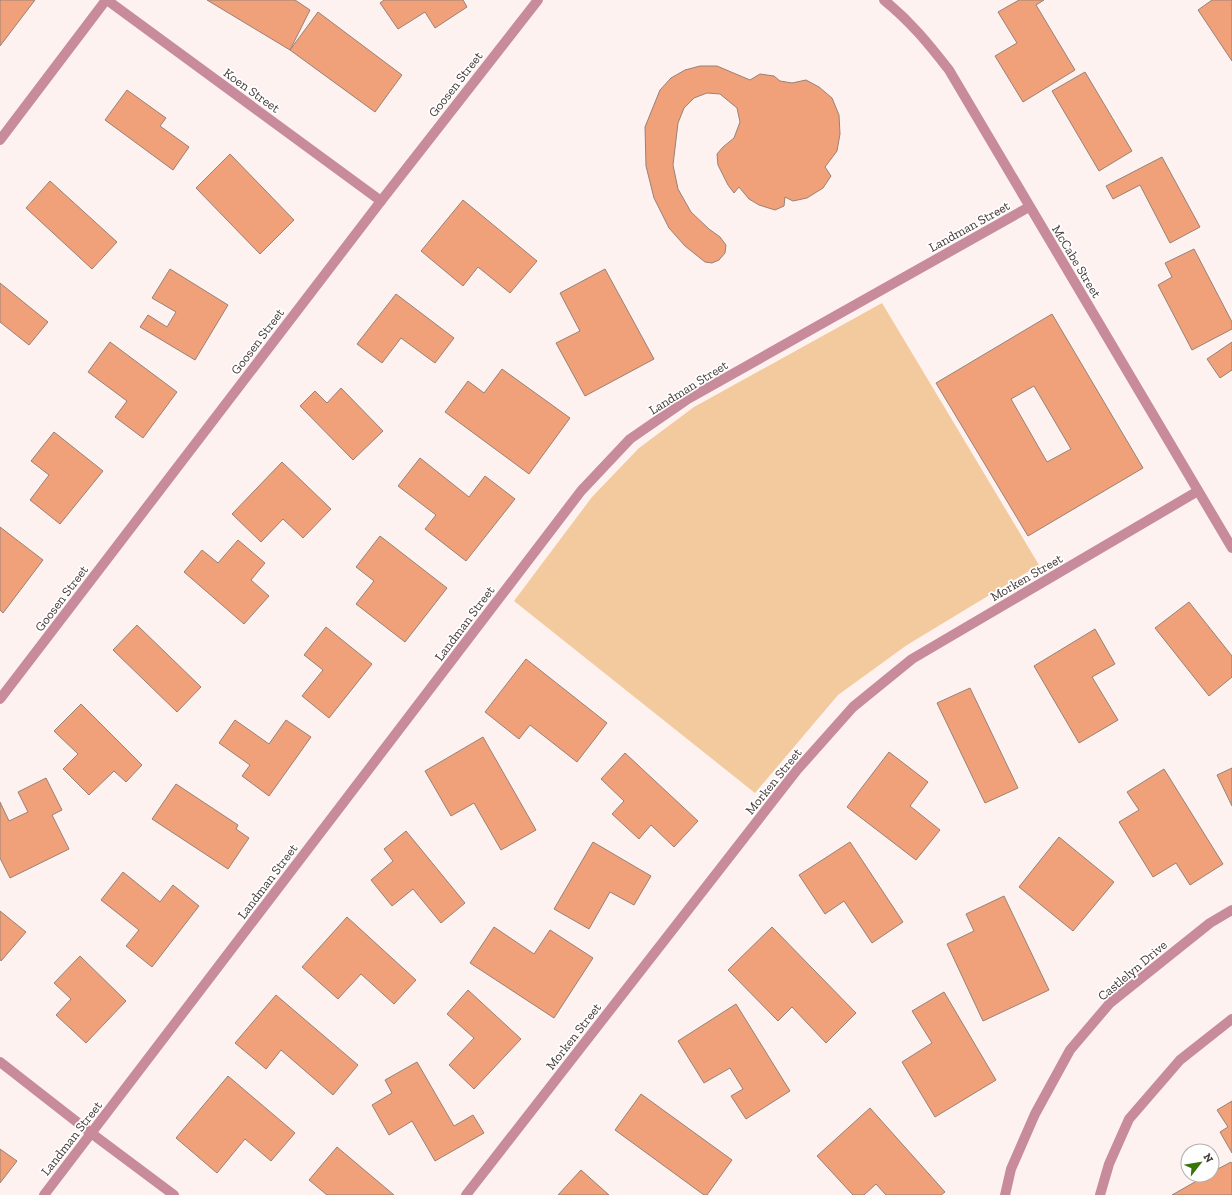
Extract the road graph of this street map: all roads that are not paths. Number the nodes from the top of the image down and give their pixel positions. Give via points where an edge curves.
1 (106, 0) edge
2 (538, 0) edge
3 (884, 0) edge
4 (0, 140) edge
5 (381, 201) junction
6 (1029, 207) junction
7 (1198, 492) junction
8 (1232, 548) edge
9 (0, 699) edge
10 (1232, 910) edge
11 (1232, 1019) edge
12 (0, 1062) edge
13 (91, 1133) junction
14 (44, 1195) edge
15 (174, 1195) edge
16 (466, 1195) edge
17 (1005, 1195) edge
18 (1100, 1195) edge

1 - 4 street
1 - 5 street, Koen Street
2 - 5 street, Goosen Street
3 - 6 street, McCabe Street via 926,40 949,70
5 - 9 street, Goosen Street
6 - 7 street, McCabe Street
6 - 13 street, Landman Street via 688,399 630,439 581,491
7 - 8 street, McCabe Street
7 - 16 street, Morken Street via 912,659 853,707 797,770
10 - 17 street, Castlelyn Drive via 1210,923 1110,1003 1070,1050 1035,1114 1011,1169
11 - 18 street via 1180,1060 1129,1119
12 - 13 street
13 - 14 street, Landman Street
13 - 15 street

